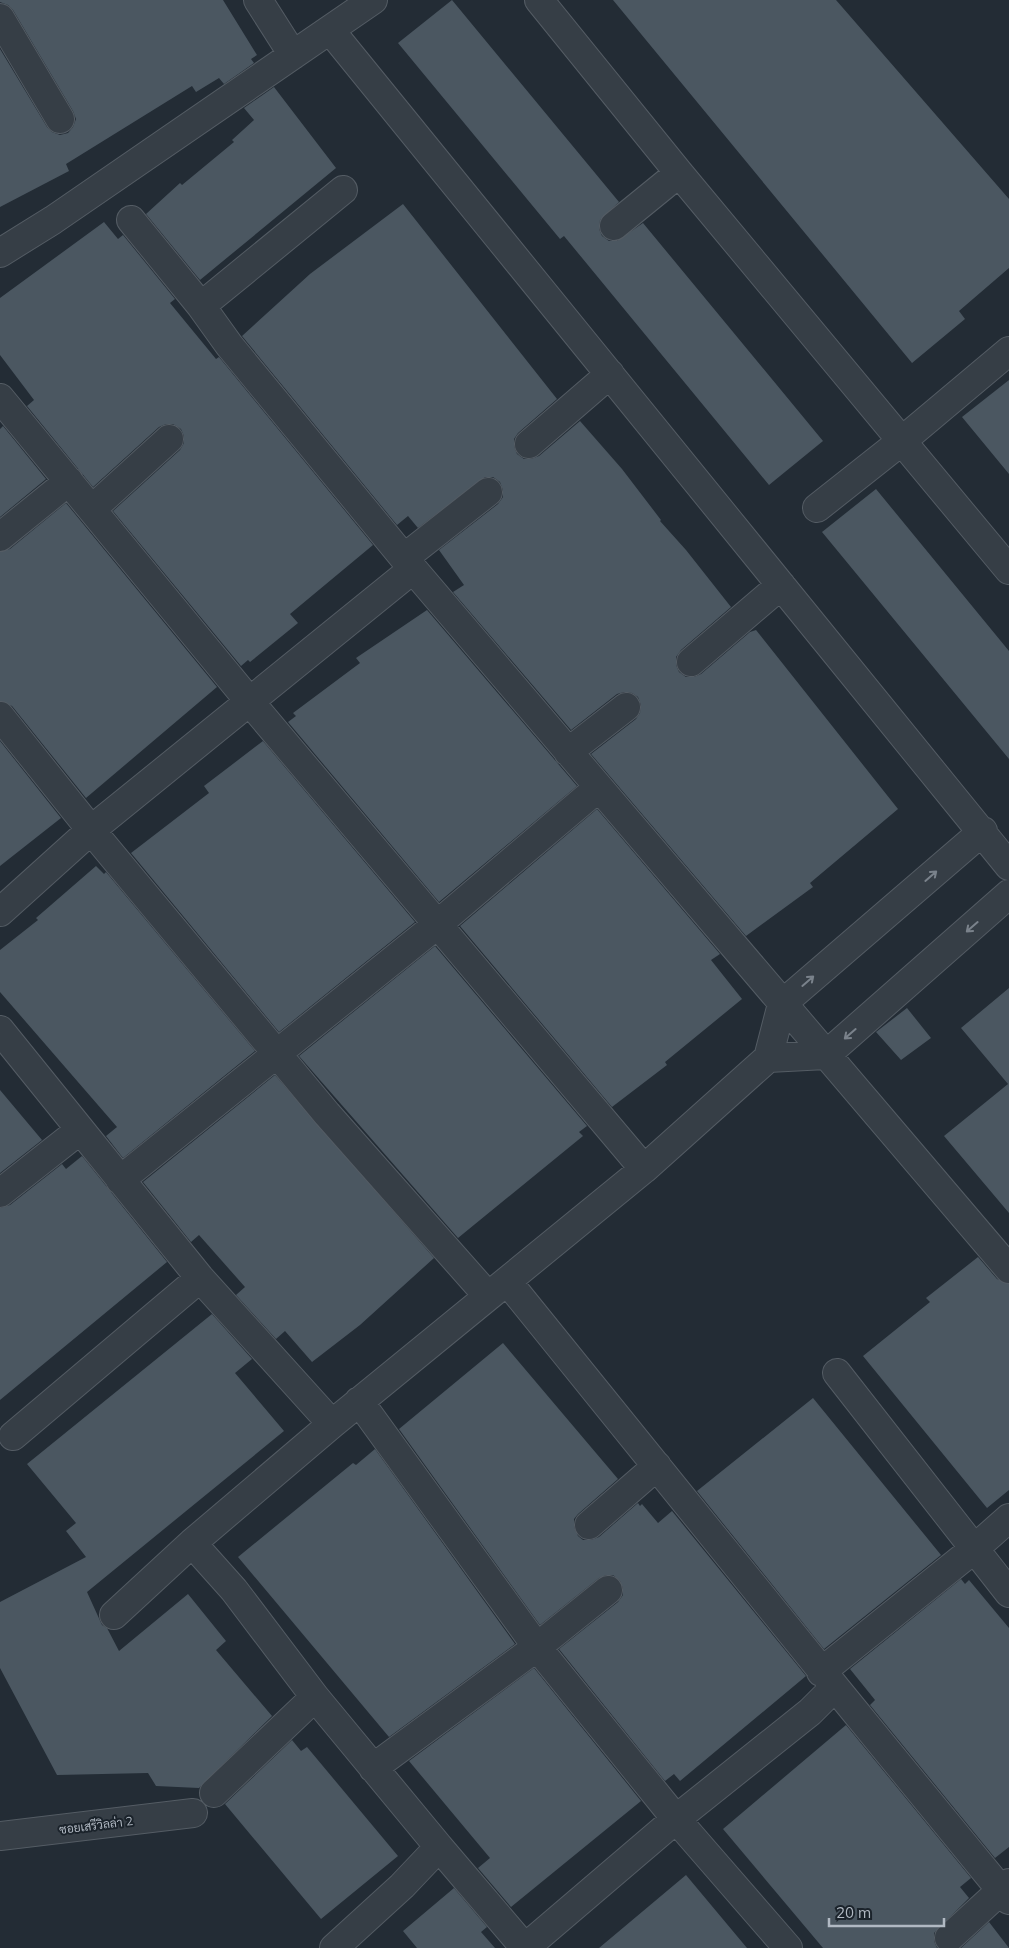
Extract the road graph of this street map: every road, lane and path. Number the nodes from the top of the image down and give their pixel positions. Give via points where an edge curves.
1 (258, 0) edge
2 (374, 0) edge
3 (539, 0) edge
4 (0, 18) edge
5 (330, 30) junction
6 (294, 55) junction
7 (60, 119) dead end
8 (679, 173) junction
9 (343, 190) dead end
10 (131, 220) dead end
11 (614, 226) dead end
12 (0, 252) edge
13 (201, 306) junction
14 (1009, 351) edge
15 (610, 374) junction
16 (0, 398) edge
17 (169, 439) dead end
18 (903, 440) junction
19 (529, 444) dead end
20 (70, 481) junction
21 (488, 492) dead end
22 (817, 508) dead end
23 (92, 509) junction
24 (0, 537) edge
25 (409, 564) junction
26 (1009, 570) edge
27 (780, 585) junction
28 (690, 662) dead end
29 (250, 702) junction
30 (626, 707) dead end
31 (0, 716) edge
32 (568, 752) junction
33 (598, 788) junction
34 (91, 830) junction
35 (983, 832) junction
36 (1009, 866) edge
37 (1009, 894) edge
38 (0, 912) edge
39 (439, 923) junction
40 (782, 1004) junction
41 (0, 1030) edge
42 (277, 1054) junction
43 (826, 1055) junction
44 (768, 1058) junction
45 (80, 1130) junction
46 (644, 1169) junction
47 (120, 1180) junction
48 (0, 1193) edge
49 (1009, 1269) edge
50 (200, 1278) junction
51 (497, 1288) junction
52 (837, 1373) dead end
53 (359, 1402) junction
54 (332, 1424) junction
55 (13, 1436) dead end
56 (657, 1466) junction
57 (1009, 1518) edge
58 (589, 1525) dead end
59 (192, 1543) junction
60 (974, 1549) junction
61 (608, 1590) dead end
62 (1009, 1593) edge
63 (114, 1615) dead end
64 (537, 1647) junction
65 (828, 1679) junction
66 (315, 1697) junction
67 (373, 1768) junction
68 (214, 1793) dead end
69 (193, 1813) dead end
70 (676, 1819) junction
71 (0, 1836) edge
72 (439, 1847) junction
73 (1007, 1891) edge
74 (949, 1938) dead end
75 (334, 1948) edge
76 (525, 1948) edge
77 (788, 1948) edge

1 - 6 street
2 - 5 street
3 - 8 street
4 - 7 street
5 - 6 street
5 - 15 street
6 - 12 street via 54,220
8 - 11 street
8 - 18 street
9 - 13 street
10 - 13 street
13 - 25 street via 229,345
14 - 18 street
15 - 19 street
15 - 27 street
16 - 20 street
17 - 23 street
18 - 22 street
18 - 26 street
20 - 23 street
20 - 24 street
21 - 25 street
23 - 29 street
25 - 29 street
25 - 32 street
27 - 28 street
27 - 35 street
29 - 34 street
29 - 39 street
30 - 32 street
31 - 34 street
32 - 33 street
33 - 39 street
33 - 40 street
34 - 38 street
34 - 42 street
35 - 36 street
40 -> 35 street
37 -> 43 street
39 - 42 street
39 - 46 street
40 - 43 street
40 - 44 street
41 - 45 street
42 - 47 street
42 - 51 street
43 - 44 street
43 - 49 street
44 - 46 street
45 - 47 street
45 - 48 street
46 - 51 street
47 - 50 street
50 - 54 street
50 - 55 street
51 - 53 street
51 - 56 street
52 - 60 street
53 - 54 street
53 - 64 street
54 - 59 street
56 - 58 street
56 - 65 street
57 - 60 street
59 - 63 street
59 - 66 street via 234,1590
60 - 62 street
60 - 65 street
61 - 64 street
64 - 67 street
64 - 70 street
65 - 70 street via 810,1712
65 - 73 street
66 - 67 street
66 - 68 street
67 - 72 street
69 - 71 street, ซอยเสรีวิลล่า 2
70 - 76 street
70 - 77 street
72 - 75 street
72 - 76 street
73 - 74 street

